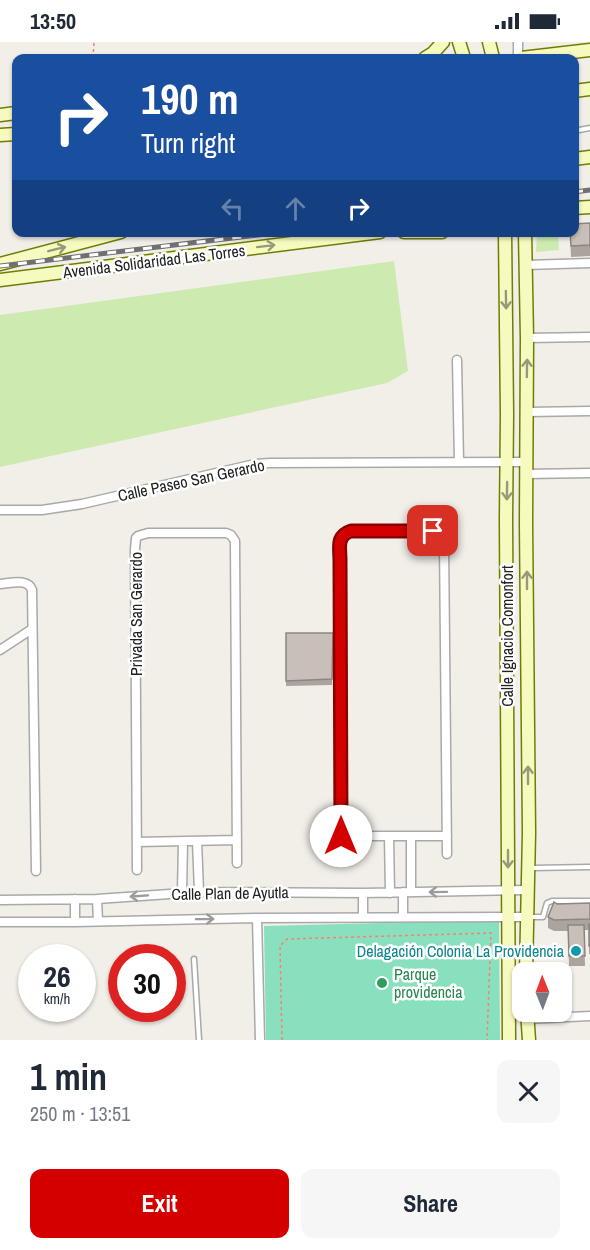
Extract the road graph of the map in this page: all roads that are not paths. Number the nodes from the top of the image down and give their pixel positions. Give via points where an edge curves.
1 (443, 42) edge
2 (590, 50) edge
3 (431, 54) edge
4 (568, 54) edge
5 (102, 237) edge
6 (340, 237) edge
7 (505, 237) edge
8 (525, 237) edge
9 (530, 237) edge
10 (526, 250) junction
11 (590, 263) edge
12 (0, 264) edge
13 (526, 265) junction
14 (0, 280) edge
15 (590, 337) edge
16 (527, 338) junction
17 (457, 360) dead end
18 (590, 411) edge
19 (527, 412) junction
20 (459, 462) junction
21 (508, 462) junction
22 (526, 468) junction
23 (590, 473) edge
24 (0, 510) edge
25 (0, 584) edge
26 (32, 629) junction
27 (0, 650) edge
28 (341, 836) junction
29 (389, 836) junction
30 (411, 836) junction
31 (447, 836) junction
32 (237, 840) junction
33 (137, 842) junction
34 (183, 842) junction
35 (197, 842) junction
36 (447, 854) dead end
37 (342, 855) dead end
38 (237, 863) dead end
39 (590, 867) edge
40 (528, 868) junction
41 (136, 870) dead end
42 (36, 872) dead end
43 (528, 890) junction
44 (508, 891) junction
45 (182, 892) junction
46 (199, 892) junction
47 (407, 892) junction
48 (363, 893) junction
49 (390, 893) junction
50 (75, 899) junction
51 (97, 899) junction
52 (0, 900) edge
53 (590, 901) edge
54 (508, 916) junction
55 (363, 917) junction
56 (403, 917) junction
57 (527, 917) junction
58 (258, 918) junction
59 (98, 921) junction
60 (0, 922) edge
61 (75, 922) junction
62 (194, 959) dead end
63 (526, 962) edge
64 (572, 1016) edge
65 (590, 1016) edge
66 (528, 1022) edge
67 (199, 1040) edge
68 (260, 1040) edge
69 (509, 1040) edge
70 (529, 1040) edge

1 - 3 main road
2 - 4 main road
12 -> 5 main road, Avenida Solidaridad Las Torres
14 -> 6 main road, Avenida Solidaridad Las Torres
7 -> 21 main road, Calle Ignacio Comonfort
8 - 10 main road, Calle Ignacio Comonfort
9 - 10 main road
10 - 13 main road, Calle Ignacio Comonfort
11 - 13 street
13 - 16 main road, Calle Ignacio Comonfort
15 - 16 street
19 -> 16 main road, Calle Ignacio Comonfort
17 - 20 street
18 - 19 street
19 - 22 main road, Calle Ignacio Comonfort
20 - 21 street, Calle Paseo San Gerardo
20 - 24 street, Calle Paseo San Gerardo via 270,463 74,506
21 - 22 street, Calle Paseo San Gerardo
21 -> 44 main road, Calle Ignacio Comonfort
22 - 23 street, Calle Paseo San Gerardo
40 -> 22 main road, Calle Ignacio Comonfort
25 - 26 street via 30,585
26 - 27 street
26 - 42 street
28 - 29 street
28 - 31 street via 341,536 351,531 433,531 444,542
28 - 37 street
29 - 30 street
29 - 49 street
30 - 31 street
30 - 47 street
31 - 36 street
32 - 33 street, Privada San Gerardo via 235,541 226,533 148,533 138,536 135,542
32 - 35 street
32 - 38 street, Privada San Gerardo
33 - 34 street
33 - 41 street, Privada San Gerardo
34 - 35 street
34 - 45 street
35 - 46 street
39 - 40 lane
40 - 43 main road, Calle Ignacio Comonfort
43 - 44 street, Calle Plan de Ayutla
43 - 57 main road, Calle Ignacio Comonfort
44 -> 47 street, Calle Plan de Ayutla
44 - 54 main road, Calle Ignacio Comonfort
45 - 46 street, Calle Plan de Ayutla
45 -> 51 street, Calle Plan de Ayutla
46 - 48 street, Calle Plan de Ayutla
47 - 49 street, Calle Plan de Ayutla
47 - 56 street
48 - 49 street, Calle Plan de Ayutla
48 - 55 street
50 - 51 street, Calle Plan de Ayutla
50 - 52 street, Calle Plan de Ayutla
50 - 61 street
51 - 59 street
53 - 57 lane via 552,901 547,903 543,917
54 - 56 street, Calle Plan de Ayutla
54 - 57 street, Calle Plan de Ayutla
54 - 69 main road, Calle Ignacio Comonfort
55 - 56 street, Calle Plan de Ayutla
55 - 58 street, Calle Plan de Ayutla
57 - 63 main road, Calle Ignacio Comonfort
59 -> 58 street, Calle Plan de Ayutla
58 - 68 street
59 - 61 street, Calle Plan de Ayutla
60 - 61 street, Calle Plan de Ayutla
62 - 67 lane
64 - 65 street
66 - 70 main road

